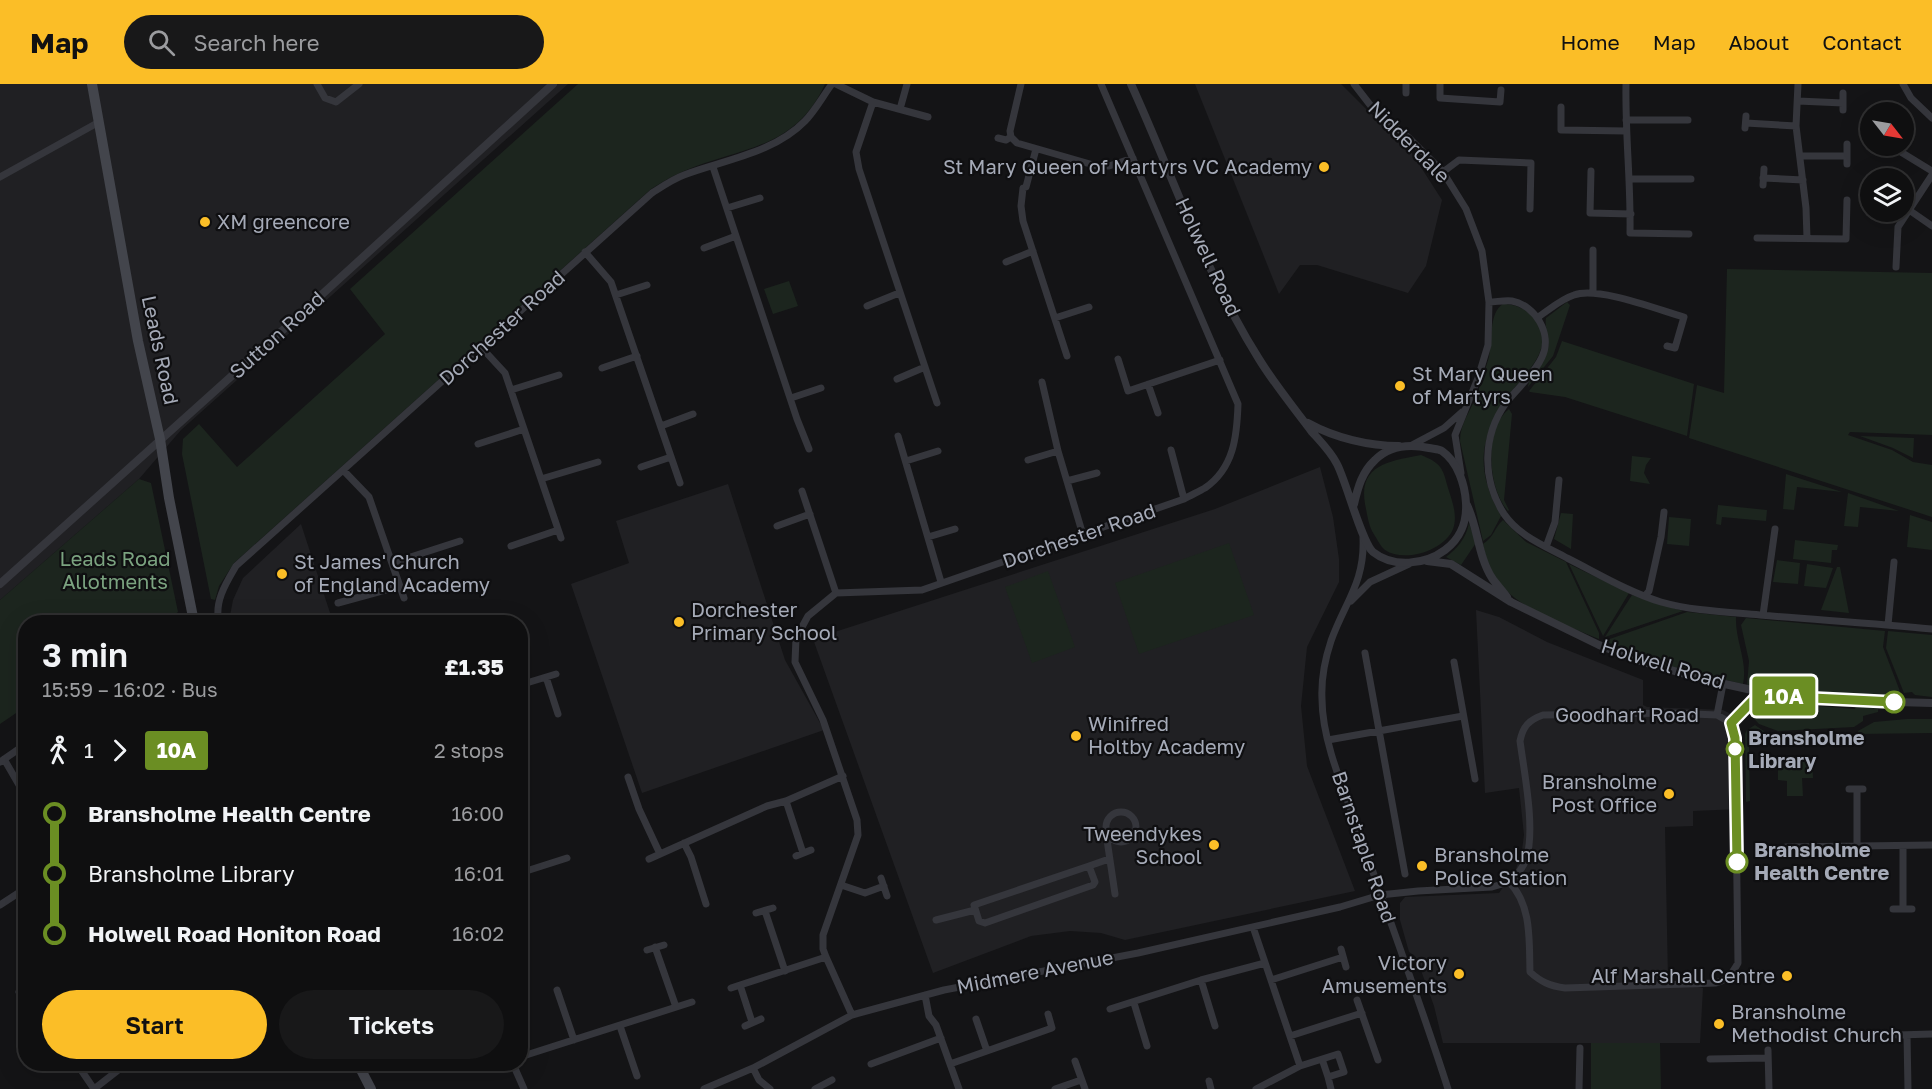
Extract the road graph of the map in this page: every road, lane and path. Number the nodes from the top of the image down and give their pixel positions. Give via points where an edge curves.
1 (92, 84) edge
2 (317, 84) edge
3 (359, 84) edge
4 (553, 84) edge
5 (832, 84) edge
6 (836, 84) edge
7 (907, 84) edge
8 (1021, 84) edge
9 (1101, 84) edge
10 (1131, 84) edge
11 (1354, 84) edge
12 (1406, 84) edge
13 (1440, 84) edge
14 (1626, 84) edge
15 (1798, 84) edge
16 (1903, 84) edge
17 (1501, 90) dead end
18 (1406, 93) dead end
19 (1843, 93) dead end
20 (1798, 101) junction
21 (873, 102) junction
22 (1561, 107) dead end
23 (900, 109) junction
24 (928, 117) dead end
25 (1932, 118) edge
26 (1626, 120) junction
27 (1688, 120) dead end
28 (99, 122) junction
29 (1746, 123) dead end
30 (1796, 126) junction
31 (1626, 131) junction
32 (998, 138) dead end
33 (1011, 138) junction
34 (1847, 144) dead end
35 (1036, 149) junction
36 (1800, 156) junction
37 (1906, 156) edge
38 (1133, 158) junction
39 (713, 167) junction
40 (1764, 169) dead end
41 (1591, 171) dead end
42 (1443, 172) junction
43 (1932, 173) edge
44 (0, 177) edge
45 (1630, 179) junction
46 (1691, 179) dead end
47 (1803, 180) junction
48 (760, 198) dead end
49 (1847, 200) dead end
50 (1914, 202) edge
51 (727, 208) junction
52 (1530, 208) dead end
53 (1914, 213) edge
54 (1631, 214) junction
55 (1901, 222) edge
56 (1932, 226) edge
57 (1689, 234) dead end
58 (736, 236) junction
59 (1757, 238) dead end
60 (1807, 238) junction
61 (704, 248) dead end
62 (1593, 249) dead end
63 (1033, 251) junction
64 (585, 252) junction
65 (1006, 262) dead end
66 (1896, 267) dead end
67 (647, 285) dead end
68 (1593, 292) junction
69 (899, 293) junction
70 (616, 295) junction
71 (1489, 302) junction
72 (867, 306) dead end
73 (1089, 307) dead end
74 (1538, 317) junction
75 (1055, 318) junction
76 (481, 346) junction
77 (1667, 346) dead end
78 (637, 356) junction
79 (1067, 356) dead end
80 (1118, 359) dead end
81 (1220, 360) junction
82 (602, 368) dead end
83 (925, 368) junction
84 (559, 375) dead end
85 (897, 379) dead end
86 (1042, 382) dead end
87 (1148, 384) junction
88 (822, 388) dead end
89 (511, 390) junction
90 (791, 398) junction
91 (937, 403) dead end
92 (1465, 409) junction
93 (1158, 413) dead end
94 (693, 414) dead end
95 (1303, 419) junction
96 (661, 426) junction
97 (524, 429) junction
98 (898, 436) dead end
99 (160, 439) junction
100 (478, 444) dead end
101 (1412, 445) junction
102 (1401, 446) junction
103 (809, 448) dead end
104 (1171, 450) dead end
105 (938, 451) dead end
106 (1058, 451) junction
107 (671, 457) junction
108 (1028, 460) dead end
109 (906, 461) junction
110 (598, 462) dead end
111 (641, 467) dead end
112 (344, 471) junction
113 (1097, 473) dead end
114 (541, 479) junction
115 (1559, 480) dead end
116 (1067, 481) junction
117 (1463, 481) junction
118 (681, 483) dead end
119 (802, 491) dead end
120 (1184, 499) junction
121 (1354, 504) junction
122 (1466, 504) junction
123 (1664, 512) dead end
124 (810, 514) junction
125 (777, 526) dead end
126 (955, 529) dead end
127 (1775, 529) dead end
128 (558, 530) junction
129 (1362, 533) junction
130 (1083, 535) junction
131 (928, 537) junction
132 (561, 538) dead end
133 (460, 541) dead end
134 (511, 546) dead end
135 (1546, 547) junction
136 (1422, 561) junction
137 (1894, 562) dead end
138 (392, 563) junction
139 (1409, 564) junction
140 (941, 582) junction
141 (0, 584) edge
142 (400, 586) junction
143 (836, 592) junction
144 (1645, 596) junction
145 (404, 598) dead end
146 (1350, 602) junction
147 (1511, 602) junction
148 (338, 603) dead end
149 (193, 615) edge
150 (218, 615) edge
151 (1762, 615) junction
152 (1888, 625) junction
153 (1932, 629) edge
154 (1365, 653) dead end
155 (1454, 662) dead end
156 (556, 674) dead end
157 (546, 677) junction
158 (528, 683) edge
159 (1723, 684) junction
160 (1761, 692) junction
161 (1932, 703) edge
162 (558, 714) dead end
163 (1717, 715) junction
164 (1463, 716) junction
165 (1731, 723) junction
166 (1380, 730) junction
167 (1328, 740) junction
168 (18, 749) edge
169 (2, 760) edge
170 (843, 776) junction
171 (628, 777) dead end
172 (1475, 779) dead end
173 (18, 784) edge
174 (1856, 789) dead end
175 (786, 801) junction
176 (1107, 833) junction
177 (684, 843) junction
178 (1932, 845) edge
179 (1857, 846) junction
180 (1903, 846) junction
181 (1786, 847) dead end
182 (803, 853) dead end
183 (660, 854) junction
184 (567, 858) dead end
185 (649, 859) dead end
186 (1109, 859) junction
187 (1089, 866) junction
188 (528, 870) edge
189 (1405, 874) dead end
190 (881, 878) dead end
191 (1509, 882) junction
192 (841, 885) junction
193 (884, 886) junction
194 (18, 893) edge
195 (1115, 894) dead end
196 (1380, 896) junction
197 (887, 897) dead end
198 (706, 903) dead end
199 (0, 904) edge
200 (773, 908) dead end
201 (1893, 909) dead end
202 (1903, 909) junction
203 (1912, 909) dead end
204 (975, 910) junction
205 (765, 911) junction
206 (756, 913) dead end
207 (936, 920) dead end
208 (1252, 927) junction
209 (664, 945) dead end
210 (655, 947) junction
211 (647, 950) dead end
212 (826, 957) junction
213 (1265, 963) junction
214 (1346, 967) dead end
215 (785, 971) junction
216 (1201, 980) junction
217 (1271, 980) junction
218 (741, 985) junction
219 (730, 988) dead end
220 (557, 990) dead end
221 (925, 995) junction
222 (1357, 1000) dead end
223 (692, 1002) dead end
224 (1134, 1003) junction
225 (676, 1007) junction
226 (1110, 1009) dead end
227 (1362, 1013) junction
228 (1048, 1014) dead end
229 (852, 1015) junction
230 (761, 1019) dead end
231 (976, 1019) dead end
232 (752, 1022) junction
233 (620, 1026) junction
234 (745, 1026) dead end
235 (1215, 1026) dead end
236 (1932, 1034) edge
237 (1897, 1035) dead end
238 (1907, 1035) junction
239 (1290, 1036) junction
240 (941, 1038) junction
241 (574, 1040) junction
242 (1148, 1046) dead end
243 (1580, 1048) dead end
244 (987, 1051) junction
245 (528, 1055) edge
246 (1322, 1059) junction
247 (1710, 1059) dead end
248 (1075, 1060) dead end
249 (1378, 1060) dead end
250 (871, 1064) dead end
251 (950, 1064) junction
252 (1300, 1066) junction
253 (753, 1068) junction
254 (82, 1071) edge
255 (117, 1071) edge
256 (362, 1071) edge
257 (516, 1071) edge
258 (637, 1076) dead end
259 (1328, 1077) junction
260 (832, 1080) dead end
261 (1081, 1080) junction
262 (104, 1081) junction
263 (1209, 1081) dead end
264 (94, 1089) edge
265 (108, 1089) edge
266 (371, 1089) edge
267 (524, 1089) edge
268 (704, 1089) edge
269 (770, 1089) edge
270 (815, 1089) edge
271 (959, 1089) edge
272 (1055, 1089) edge
273 (1085, 1089) edge
274 (1211, 1089) edge
275 (1256, 1089) edge
276 (1331, 1089) edge
277 (1448, 1089) edge
278 (1579, 1089) edge
279 (1769, 1089) edge
280 (1908, 1089) edge

1 - 28 main road, Leads Road
2 - 3 street via 324,98 336,102
4 - 99 street, Sutton Road
5 - 39 street, Dorchester Road via 805,122 788,135 763,149
6 - 21 street
7 - 23 street
8 - 33 street
9 - 38 street, Dorchester Road
10 - 95 street, Holwell Road via 1226,302 1259,359
11 - 42 street, Nidderdale via 1371,106
12 - 18 street
13 - 17 street via 1440,99 1500,102
14 - 26 street
15 - 20 street
16 - 25 street
19 - 20 street via 1843,107
20 - 30 street
21 - 23 street
21 - 69 street via 856,152 858,169
22 - 31 street via 1561,129
23 - 24 street
26 - 27 street
26 - 31 street
28 - 44 street
28 - 99 main road, Leads Road via 138,341
29 - 30 street
30 - 36 street
31 - 45 street
32 - 33 street
33 - 35 street
34 - 36 street via 1847,160
35 - 38 street via 1097,166
35 - 63 street via 1021,206
36 - 47 street
37 - 43 street
38 - 81 street, Dorchester Road
39 - 51 street
39 - 64 street, Dorchester Road via 685,175 652,193
40 - 47 street via 1763,182
41 - 54 street via 1590,213
42 - 52 street via 1459,160 1531,163
42 - 71 street, Nidderdale via 1466,209 1482,251
43 - 50 street
45 - 46 street
45 - 54 street
47 - 60 street
48 - 51 street
49 - 60 street via 1846,239
51 - 58 street
53 - 56 street
54 - 57 street via 1630,233
55 - 66 street
58 - 61 street
58 - 90 street
59 - 60 street
62 - 68 street
63 - 65 street
63 - 75 street
64 - 70 street via 611,282
64 - 76 street, Dorchester Road
67 - 70 street
68 - 74 street via 1575,295
68 - 77 street via 1684,317 1675,348
69 - 72 street
69 - 83 street
70 - 78 street
71 - 74 street via 1523,304
71 - 92 street, Nidderdale via 1488,345
73 - 75 street
74 - 135 street via 1544,333 1543,355 1497,416 1487,466 1505,515 1522,533
75 - 79 street
76 - 89 street via 505,373
76 - 112 street, Dorchester Road
78 - 82 street
78 - 96 street
80 - 87 street via 1128,391
81 - 87 street
81 - 120 street, Dorchester Road via 1238,404 1237,437 1230,459 1216,477
83 - 85 street
83 - 91 street
84 - 89 street
86 - 106 street
87 - 93 street
88 - 90 street
89 - 97 street
90 - 103 street
92 - 101 street, Nidderdale via 1444,428
92 - 117 street, Nidderdale via 1455,435
94 - 96 street
95 - 102 street, Holwell Road via 1319,429 1377,446
95 - 121 street, Holwell Road via 1337,463
96 - 107 street
97 - 100 street
97 - 114 street
98 - 109 street
99 - 141 street, Sutton Road
99 - 149 main road, Leads Road
101 - 102 street
101 - 117 street via 1441,450 1454,463
102 - 121 street via 1376,458 1362,477
104 - 120 street
105 - 109 street
106 - 108 street
106 - 116 street
107 - 111 street
107 - 118 street
109 - 131 street
110 - 114 street
112 - 138 street via 369,497
112 - 150 street, Dorchester Road via 236,566 222,588
113 - 116 street
114 - 128 street
115 - 135 street via 1555,522
116 - 130 street
117 - 122 street
119 - 124 street
120 - 130 street, Dorchester Road
121 - 129 street
122 - 136 street via 1464,524 1456,541
122 - 147 street, Holwell Road via 1491,577
123 - 144 street
124 - 125 street
124 - 143 street
126 - 131 street
127 - 151 street
128 - 132 street
128 - 134 street
129 - 139 street via 1371,551
129 - 146 street, Barnstaple Road via 1361,573
130 - 140 street, Dorchester Road
131 - 140 street
133 - 138 street
135 - 144 street
136 - 139 street
136 - 147 street, Holwell Road via 1451,564
137 - 152 street
138 - 142 street
139 - 146 street, Barnstaple Road via 1370,582
140 - 143 street, Dorchester Road via 922,590
142 - 145 street
142 - 148 street
143 - 170 street via 808,616 794,650 795,663 823,720
144 - 151 street via 1686,608
146 - 167 street, Barnstaple Road via 1331,642 1324,669 1322,700
147 - 159 street, Holwell Road via 1640,661
151 - 152 street
152 - 153 street
154 - 166 street
155 - 164 street
156 - 157 street
157 - 158 street
157 - 162 street
159 - 160 street, Holwell Road
159 - 163 street
160 - 161 street, Holwell Road
160 - 165 street
163 - 165 street, Goodhart Road
163 - 191 street, Goodhart Road via 1552,715 1530,720 1520,741 1529,845 1521,870
164 - 166 street
164 - 172 street
165 - 191 street via 1735,738 1738,963 1726,980 1687,985 1552,987 1530,972 1527,912 1517,889
166 - 167 street
166 - 189 street
167 - 196 street, Barnstaple Road
168 - 169 street
169 - 173 street
170 - 175 street
170 - 192 street via 858,835
171 - 183 street
174 - 179 street
175 - 177 street
175 - 182 street
176 - 176 street via 1108,819 1116,813 1126,813 1134,820 1135,830 1126,841 1117,842
176 - 186 street
177 - 183 street
177 - 198 street
178 - 180 street
179 - 180 street
179 - 181 street
180 - 202 street
183 - 185 street
184 - 188 street
186 - 187 street
186 - 195 street
187 - 204 street via 974,905
187 - 204 street via 1093,885 985,923 979,921
190 - 193 street
191 - 196 street via 1492,887
192 - 193 street via 865,893
192 - 212 street via 823,935
193 - 197 street
194 - 199 street
196 - 208 street, Midmere Avenue
196 - 277 street, Barnstaple Road
200 - 205 street
201 - 202 street
202 - 203 street
204 - 207 street
205 - 206 street
205 - 215 street
208 - 213 street
208 - 221 street, Midmere Avenue
209 - 210 street
210 - 211 street
210 - 225 street
212 - 215 street
212 - 229 street
213 - 216 street
213 - 217 street
214 - 217 street via 1342,953
215 - 218 street
216 - 224 street
216 - 235 street
217 - 239 street
218 - 219 street
218 - 232 street
220 - 241 street
221 - 229 street, Midmere Avenue
221 - 240 street via 929,1016
222 - 227 street
223 - 225 street
224 - 226 street
224 - 242 street
225 - 233 street
227 - 239 street
227 - 249 street
228 - 244 street via 1052,1028
229 - 253 street, Midmere Avenue
230 - 232 street
231 - 244 street
232 - 234 street
233 - 241 street
233 - 258 street
236 - 238 street
237 - 238 street
238 - 280 street
239 - 252 street
240 - 250 street
240 - 251 street
241 - 245 street
243 - 278 street
244 - 251 street
246 - 252 street
246 - 259 street
246 - 259 street via 1338,1054 1344,1072
247 - 279 street via 1768,1054
248 - 261 street
251 - 271 street
252 - 275 street
253 - 268 street, Midmere Avenue
253 - 269 street
254 - 264 street
255 - 262 street
256 - 266 main road
257 - 267 street
259 - 276 street
260 - 270 street
261 - 272 street
261 - 273 street
262 - 264 street
262 - 265 street
263 - 274 street

